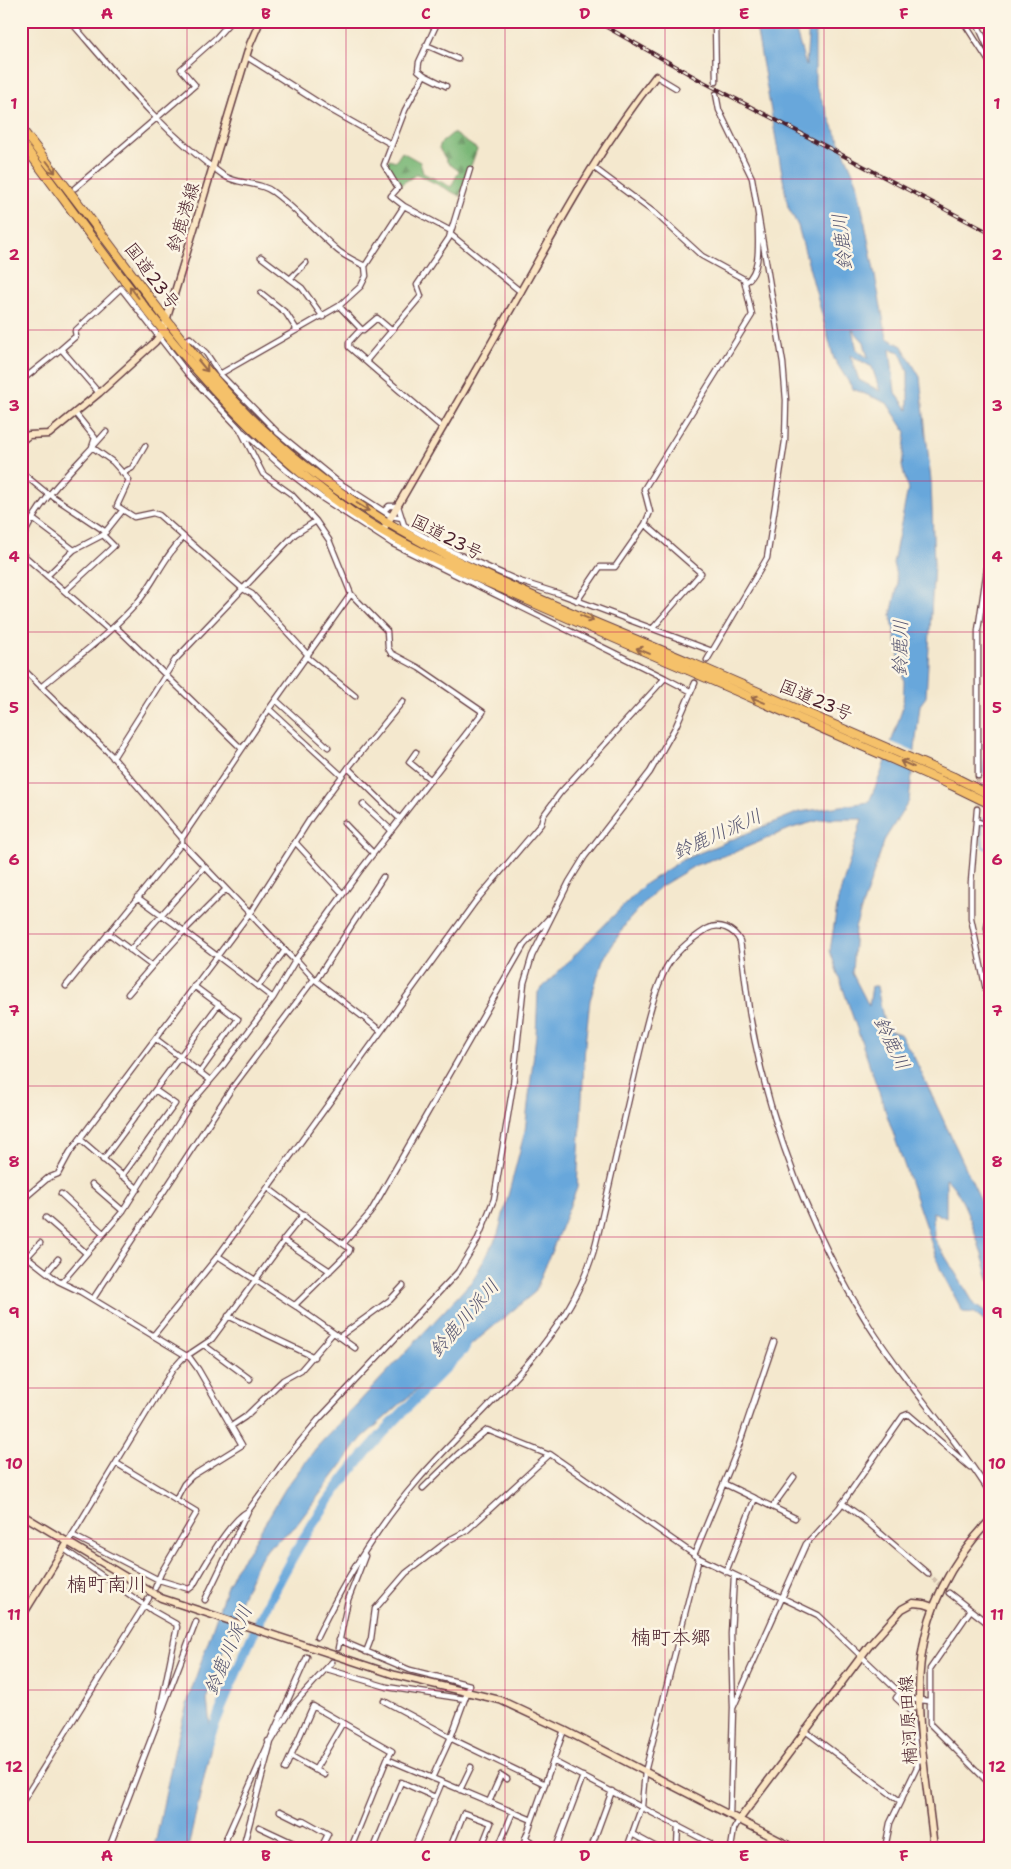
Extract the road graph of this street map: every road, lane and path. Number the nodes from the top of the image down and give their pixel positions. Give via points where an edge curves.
1 (70, 21) edge
2 (230, 21) edge
3 (260, 21) edge
4 (438, 21) edge
5 (715, 21) edge
6 (963, 21) edge
7 (976, 21) edge
8 (426, 45) junction
9 (990, 52) edge
10 (247, 57) junction
11 (458, 59) dead end
12 (990, 63) edge
13 (424, 75) junction
14 (656, 76) joint
15 (716, 82) tunnel mouth
16 (446, 86) dead end
17 (676, 88) dead end
18 (716, 94) tunnel mouth
19 (156, 118) junction
20 (21, 128) edge
21 (21, 142) edge
22 (391, 144) junction
23 (593, 166) junction
24 (214, 169) junction
25 (470, 169) dead end
26 (75, 188) dead end
27 (404, 206) junction
28 (758, 212) junction
29 (450, 233) junction
30 (261, 257) dead end
31 (306, 263) dead end
32 (365, 266) junction
33 (290, 279) junction
34 (746, 282) junction
35 (521, 292) junction
36 (261, 293) dead end
37 (339, 306) junction
38 (323, 317) junction
39 (166, 321) junction
40 (361, 329) junction
41 (297, 330) junction
42 (391, 330) junction
43 (161, 334) junction
44 (184, 343) junction
45 (61, 349) junction
46 (366, 361) junction
47 (220, 374) junction
48 (21, 381) edge
49 (99, 393) junction
50 (75, 413) junction
51 (240, 429) junction
52 (444, 429) junction
53 (106, 432) dead end
54 (21, 441) edge
55 (144, 446) dead end
56 (93, 448) junction
57 (21, 472) edge
58 (122, 472) junction
59 (49, 495) junction
60 (351, 495) junction
61 (398, 506) junction
62 (122, 511) junction
63 (384, 511) junction
64 (402, 518) junction
65 (32, 519) junction
66 (389, 519) junction
67 (316, 521) junction
68 (645, 524) junction
69 (383, 531) junction
70 (104, 533) junction
71 (184, 537) junction
72 (21, 542) edge
73 (990, 548) edge
74 (74, 550) junction
75 (21, 553) edge
76 (47, 576) junction
77 (243, 589) junction
78 (65, 591) junction
79 (351, 594) junction
80 (577, 601) junction
81 (115, 626) junction
82 (653, 628) junction
83 (109, 630) junction
84 (712, 651) junction
85 (308, 656) junction
86 (707, 660) tunnel mouth
87 (690, 666) junction
88 (21, 667) edge
89 (165, 673) junction
90 (665, 678) junction
91 (694, 683) tunnel mouth
92 (41, 687) junction
93 (690, 691) junction
94 (355, 696) dead end
95 (276, 700) junction
96 (403, 701) dead end
97 (269, 709) junction
98 (328, 747) dead end
99 (242, 749) junction
100 (416, 752) dead end
101 (113, 758) junction
102 (348, 768) junction
103 (342, 776) junction
104 (978, 776) tunnel mouth
105 (431, 780) junction
106 (953, 781) junction
107 (990, 794) edge
108 (363, 804) dead end
109 (990, 804) edge
110 (977, 809) tunnel mouth
111 (400, 818) junction
112 (977, 821) junction
113 (344, 823) dead end
114 (988, 826) edge
115 (390, 830) junction
116 (182, 841) junction
117 (296, 843) junction
118 (373, 852) junction
119 (204, 867) junction
120 (383, 877) dead end
121 (225, 890) junction
122 (344, 894) junction
123 (137, 897) junction
124 (990, 907) edge
125 (249, 914) junction
126 (162, 915) junction
127 (550, 918) junction
128 (184, 931) junction
129 (108, 933) junction
130 (990, 949) edge
131 (130, 950) junction
132 (285, 950) junction
133 (216, 956) junction
134 (295, 960) junction
135 (152, 966) junction
136 (315, 979) junction
137 (66, 986) dead end
138 (194, 986) junction
139 (258, 987) junction
140 (128, 994) dead end
141 (273, 998) junction
142 (219, 1004) junction
143 (990, 1009) edge
144 (381, 1031) junction
145 (156, 1040) junction
146 (179, 1057) junction
147 (200, 1072) junction
148 (210, 1080) junction
149 (155, 1090) junction
150 (81, 1140) junction
151 (103, 1160) junction
152 (122, 1176) junction
153 (92, 1184) dead end
154 (268, 1188) junction
155 (138, 1190) junction
156 (61, 1194) dead end
157 (21, 1201) edge
158 (123, 1211) junction
159 (304, 1214) junction
160 (46, 1218) dead end
161 (104, 1233) junction
162 (284, 1240) junction
163 (40, 1243) dead end
164 (343, 1244) junction
165 (21, 1252) edge
166 (86, 1254) junction
167 (28, 1256) junction
168 (218, 1256) junction
169 (58, 1259) dead end
170 (48, 1271) junction
171 (330, 1271) junction
172 (254, 1281) junction
173 (62, 1282) junction
174 (403, 1286) dead end
175 (92, 1299) junction
176 (295, 1305) junction
177 (228, 1316) junction
178 (334, 1333) junction
179 (152, 1336) junction
180 (339, 1337) junction
181 (774, 1342) dead end
182 (204, 1345) junction
183 (355, 1348) dead end
184 (187, 1357) junction
185 (314, 1357) junction
186 (250, 1379) dead end
187 (233, 1425) junction
188 (549, 1456) junction
189 (116, 1463) junction
190 (977, 1472) junction
191 (794, 1477) dead end
192 (725, 1484) junction
193 (422, 1488) dead end
194 (990, 1493) edge
195 (755, 1498) junction
196 (176, 1500) junction
197 (842, 1503) junction
198 (773, 1506) junction
199 (248, 1511) junction
200 (21, 1514) edge
201 (795, 1518) dead end
202 (990, 1520) edge
203 (72, 1535) junction
204 (68, 1542) junction
205 (369, 1546) junction
206 (64, 1549) junction
207 (697, 1557) junction
208 (726, 1572) junction
209 (928, 1574) tunnel mouth
210 (734, 1576) junction
211 (159, 1580) junction
212 (155, 1588) dead end
213 (950, 1592) tunnel mouth
214 (149, 1598) dead end
215 (783, 1598) junction
216 (205, 1600) dead end
217 (146, 1605) junction
218 (933, 1607) junction
219 (970, 1611) junction
220 (21, 1618) edge
221 (196, 1622) dead end
222 (990, 1625) edge
223 (317, 1637) dead end
224 (339, 1640) junction
225 (338, 1648) dead end
226 (366, 1652) junction
227 (860, 1655) junction
228 (307, 1657) dead end
229 (332, 1662) dead end
230 (327, 1669) junction
231 (468, 1692) junction
232 (900, 1693) junction
233 (465, 1699) junction
234 (930, 1700) junction
235 (384, 1701) dead end
236 (918, 1701) junction
237 (733, 1708) junction
238 (160, 1714) junction
239 (342, 1724) junction
240 (564, 1730) junction
241 (804, 1730) junction
242 (450, 1738) junction
243 (270, 1742) junction
244 (290, 1756) junction
245 (387, 1759) junction
246 (924, 1759) junction
247 (553, 1761) junction
248 (917, 1761) junction
249 (471, 1767) dead end
250 (285, 1770) dead end
251 (315, 1770) junction
252 (645, 1772) junction
253 (325, 1775) dead end
254 (583, 1776) junction
255 (432, 1778) junction
256 (508, 1779) dead end
257 (442, 1782) junction
258 (545, 1784) junction
259 (990, 1784) edge
260 (460, 1790) junction
261 (612, 1792) junction
262 (436, 1797) junction
263 (900, 1801) junction
264 (489, 1802) junction
265 (21, 1804) edge
266 (642, 1806) junction
267 (280, 1811) dead end
268 (513, 1812) junction
269 (730, 1816) junction
270 (532, 1820) junction
271 (739, 1820) junction
272 (678, 1825) junction
273 (259, 1827) dead end
274 (632, 1834) junction
275 (990, 1835) edge
276 (525, 1838) junction
277 (109, 1848) edge
278 (222, 1848) edge
279 (252, 1848) edge
280 (304, 1848) edge
281 (321, 1848) edge
282 (351, 1848) edge
283 (374, 1848) edge
284 (414, 1848) edge
285 (450, 1848) edge
286 (480, 1848) edge
287 (498, 1848) edge
288 (522, 1848) edge
289 (542, 1848) edge
290 (556, 1848) edge
291 (591, 1848) edge
292 (627, 1848) edge
293 (658, 1848) edge
294 (677, 1848) edge
295 (710, 1848) edge
296 (731, 1848) edge
297 (794, 1848) edge
298 (885, 1848) edge
299 (934, 1848) edge
300 (984, 1848) edge

1 - 19 street
2 - 19 street via 181,69 195,85
3 - 10 street, 鈴鹿港線
4 - 8 street
5 - 15 street
6 - 12 street
7 - 9 street
8 - 11 street
8 - 13 street via 418,70
10 - 22 street
10 - 24 street, 鈴鹿港線
13 - 16 street
13 - 22 street
14 - 17 street
14 - 23 street
18 - 28 street via 719,110 752,178
19 - 24 street
19 - 26 street
20 -> 39 highway, 国道23号
43 -> 21 highway, 国道23号
22 - 27 street via 384,165 398,188 391,196
23 - 34 street via 656,214 702,256
23 - 35 street
24 - 32 street via 225,177 272,191 336,250
24 - 39 street, 鈴鹿港線
25 - 29 street
27 - 29 street
27 - 32 street
28 - 34 street via 756,267
28 - 84 street via 783,363 786,400 784,441 767,558
29 - 35 street
29 - 42 street via 444,248 417,285 421,296
30 - 33 street
31 - 33 street
32 - 37 street via 366,276 361,286
33 - 38 street via 302,288
34 - 68 street via 751,318 644,489 650,512
35 - 52 street
36 - 41 street via 286,314
37 - 38 street
37 - 40 street
38 - 41 street
39 - 43 street, 鈴鹿港線
39 - 44 highway, 国道23号
40 - 42 street via 377,318
40 - 46 street via 349,342 349,347
41 - 47 street
42 - 46 street
43 - 45 street via 121,288 75,331 76,336
43 - 49 street, 鈴鹿港線
43 - 51 street via 188,374
43 - 69 highway, 国道23号 via 262,440 318,487
44 - 47 street via 190,338
44 -> 60 highway, 国道23号 via 258,425 304,466
45 - 48 street
45 - 49 street
46 - 52 street
47 - 60 street via 278,432
49 - 50 street, 鈴鹿港線
50 - 54 street, 鈴鹿港線 via 49,434 29,435
50 - 56 street via 95,438
51 - 67 street via 263,474 291,494
51 - 90 street via 322,498 393,544
52 - 61 street
53 - 56 street
55 - 58 street via 132,468
56 - 58 street
56 - 59 street
57 - 59 street
58 - 62 street via 129,480 117,506
59 - 65 street
59 - 70 street
60 - 63 street
60 -> 66 highway, 国道23号
61 - 63 street via 389,506
61 - 64 street
61 - 66 street
62 - 70 street
62 - 71 street via 134,517 153,513
63 - 66 street
64 - 66 street
64 - 80 street via 404,525 449,550 519,581
65 - 72 street
65 - 74 street
66 - 69 street
66 -> 87 highway, 国道23号 via 455,560
67 - 77 street via 295,534
67 - 79 street via 329,540
68 - 80 street via 615,567 600,567
68 - 82 street via 701,573
87 -> 69 highway, 国道23号 via 446,564
70 - 74 street
70 - 78 street via 114,546
71 - 77 street
71 - 81 street via 172,548 138,602
73 - 104 street via 978,630
74 - 76 street
75 - 76 street
76 - 78 street
77 - 85 street via 252,594
77 - 89 street
78 - 83 street
79 - 85 street
79 - 105 street via 387,631 391,653 483,712
80 - 82 street
81 - 83 street
81 - 89 street
82 - 84 street
83 - 92 street
84 - 86 street
85 - 94 street
85 - 95 street
87 - 106 highway, 国道23号, bridge
88 - 92 street
89 - 99 street
89 - 101 street
90 - 93 street
90 - 144 street via 560,793 541,824 475,902
91 - 93 street
92 - 101 street
93 - 127 street via 676,726 650,772 585,856
95 - 97 street
95 - 98 street
96 - 102 street
97 - 99 street
97 - 103 street
99 - 116 street
100 - 105 street via 409,762
101 - 116 street
102 - 103 street
102 - 111 street
103 - 117 street
105 - 111 street
106 - 107 highway, 国道23号
106 - 109 highway, 国道23号
108 - 115 street
110 - 112 street
111 - 115 street
112 - 114 street
112 - 143 street via 971,918
113 - 118 street
115 - 118 street
116 - 119 street
116 - 123 street
117 - 122 street
117 - 125 street
118 - 122 street
119 - 121 street
119 - 126 street
120 - 136 street
121 - 125 street
121 - 128 street
122 - 134 street
123 - 126 street
123 - 129 street
124 - 130 street via 987,928
125 - 132 street
125 - 133 street
126 - 128 street
126 - 131 street
127 - 164 street via 524,945 370,1213
127 - 199 street via 532,956 524,983 513,1085 494,1199 477,1241 452,1279 299,1441
128 - 133 street
128 - 135 street
129 - 131 street
129 - 137 street
131 - 135 street
132 - 134 street
132 - 139 street
133 - 138 street
133 - 139 street
134 - 136 street
134 - 141 street
135 - 140 street
136 - 144 street
136 - 175 street via 232,1088
138 - 142 street
138 - 145 street
139 - 141 street
141 - 148 street
142 - 146 street
142 - 147 street via 238,1019
144 - 154 street
145 - 146 street
145 - 150 street
146 - 147 street
146 - 149 street
147 - 148 street
148 - 155 street via 168,1137
149 - 151 street
149 - 152 street via 175,1104
150 - 151 street
150 - 157 street via 58,1174 48,1178
151 - 152 street
152 - 155 street
153 - 158 street
154 - 159 street
154 - 168 street
155 - 158 street
156 - 161 street
158 - 161 street
159 - 162 street
159 - 164 street
160 - 166 street
161 - 166 street
162 - 171 street
162 - 172 street
163 - 167 street
164 - 171 street via 350,1249 349,1252
165 - 167 street
166 - 173 street
167 - 170 street
168 - 172 street
168 - 179 street
169 - 170 street
170 - 173 street
171 - 176 street
172 - 176 street
172 - 177 street
173 - 175 street
174 - 180 street via 390,1300
175 - 179 street
176 - 178 street
177 - 182 street
177 - 185 street
178 - 180 street
178 - 185 street
179 - 184 street
180 - 183 street
181 - 192 street
182 - 184 street
182 - 186 street
184 - 187 street
184 - 189 street via 173,1369
185 - 187 street
187 - 196 street via 242,1445 192,1476
188 - 193 street via 487,1430
188 - 207 street
188 - 226 street via 466,1531 406,1573 375,1609
189 - 196 street
189 - 203 street
190 - 194 street
190 - 197 street via 908,1414 903,1416
190 - 205 street via 870,1327 819,1231 787,1154 768,1091 750,1016 740,941 736,934 722,926 713,926 672,960 658,990 644,1033 592,1258 578,1294 527,1363 418,1480
191 - 198 street
192 - 195 street
192 - 207 street
195 - 198 street
195 - 208 street
196 - 211 street via 197,1512
197 - 209 street
197 - 215 street via 806,1544
198 - 201 street
199 - 211 street via 241,1515 211,1554 193,1586 186,1589
199 - 216 street
200 - 204 street
202 - 218 street, 楠河原田線 via 954,1564
203 - 204 street
203 - 211 street
204 - 206 street
204 - 231 street via 161,1598 405,1677
205 - 223 street via 334,1601
205 - 224 street via 348,1600
206 - 217 street
206 - 220 street
207 - 208 street
207 - 252 street
208 - 210 street
210 - 215 street
210 - 237 street via 731,1634
211 - 212 street
213 - 219 street
214 - 217 street
215 - 227 street via 825,1620
215 - 237 street
217 - 238 street via 173,1620 177,1627
217 - 265 street via 138,1612
218 - 227 street via 912,1603 902,1609
218 - 236 street, 楠河原田線 via 922,1646
219 - 222 street
219 - 234 street via 930,1669
221 - 238 street
224 - 225 street
224 - 226 street
226 - 231 street via 416,1672 470,1685
227 - 232 street
227 - 241 street
228 - 243 street
229 - 230 street
230 - 233 street via 387,1687
230 - 243 street via 294,1704
231 - 233 street
231 - 240 street via 500,1700
232 - 236 street
232 - 248 street via 896,1698 911,1712
233 - 242 street
234 - 236 street
234 - 259 street via 930,1724
235 - 242 street
236 - 246 street, 楠河原田線
237 - 269 street
238 - 277 street
239 - 244 street via 313,1706
239 - 245 street via 392,1751
239 - 251 street
240 - 247 street
240 - 252 street
241 - 263 street
241 - 271 street
242 - 255 street
242 - 258 street
243 - 278 street
243 - 279 street via 244,1844
244 - 250 street
244 - 251 street
245 - 255 street
245 - 282 street
246 - 248 street
246 - 299 street, 楠河原田線
247 - 254 street
247 - 258 street
248 - 263 street
249 - 260 street
251 - 253 street
252 - 266 street
252 - 269 street
254 - 261 street
254 - 290 street
255 - 257 street
256 - 264 street via 501,1776
257 - 260 street
257 - 262 street
258 - 270 street
260 - 264 street
261 - 266 street
261 - 291 street
262 - 283 street via 401,1782
262 - 284 street
263 - 298 street via 890,1823
264 - 268 street
266 - 272 street
266 - 274 street
267 - 281 street via 328,1834
268 - 270 street
268 - 287 street
269 - 271 street
270 - 276 street
271 - 296 street
271 - 297 street
272 - 294 street
272 - 295 street via 710,1843
273 - 280 street
274 - 292 street
274 - 293 street
275 - 300 street
276 - 288 street
276 - 289 street
285 - 286 street via 464,1812 491,1823

